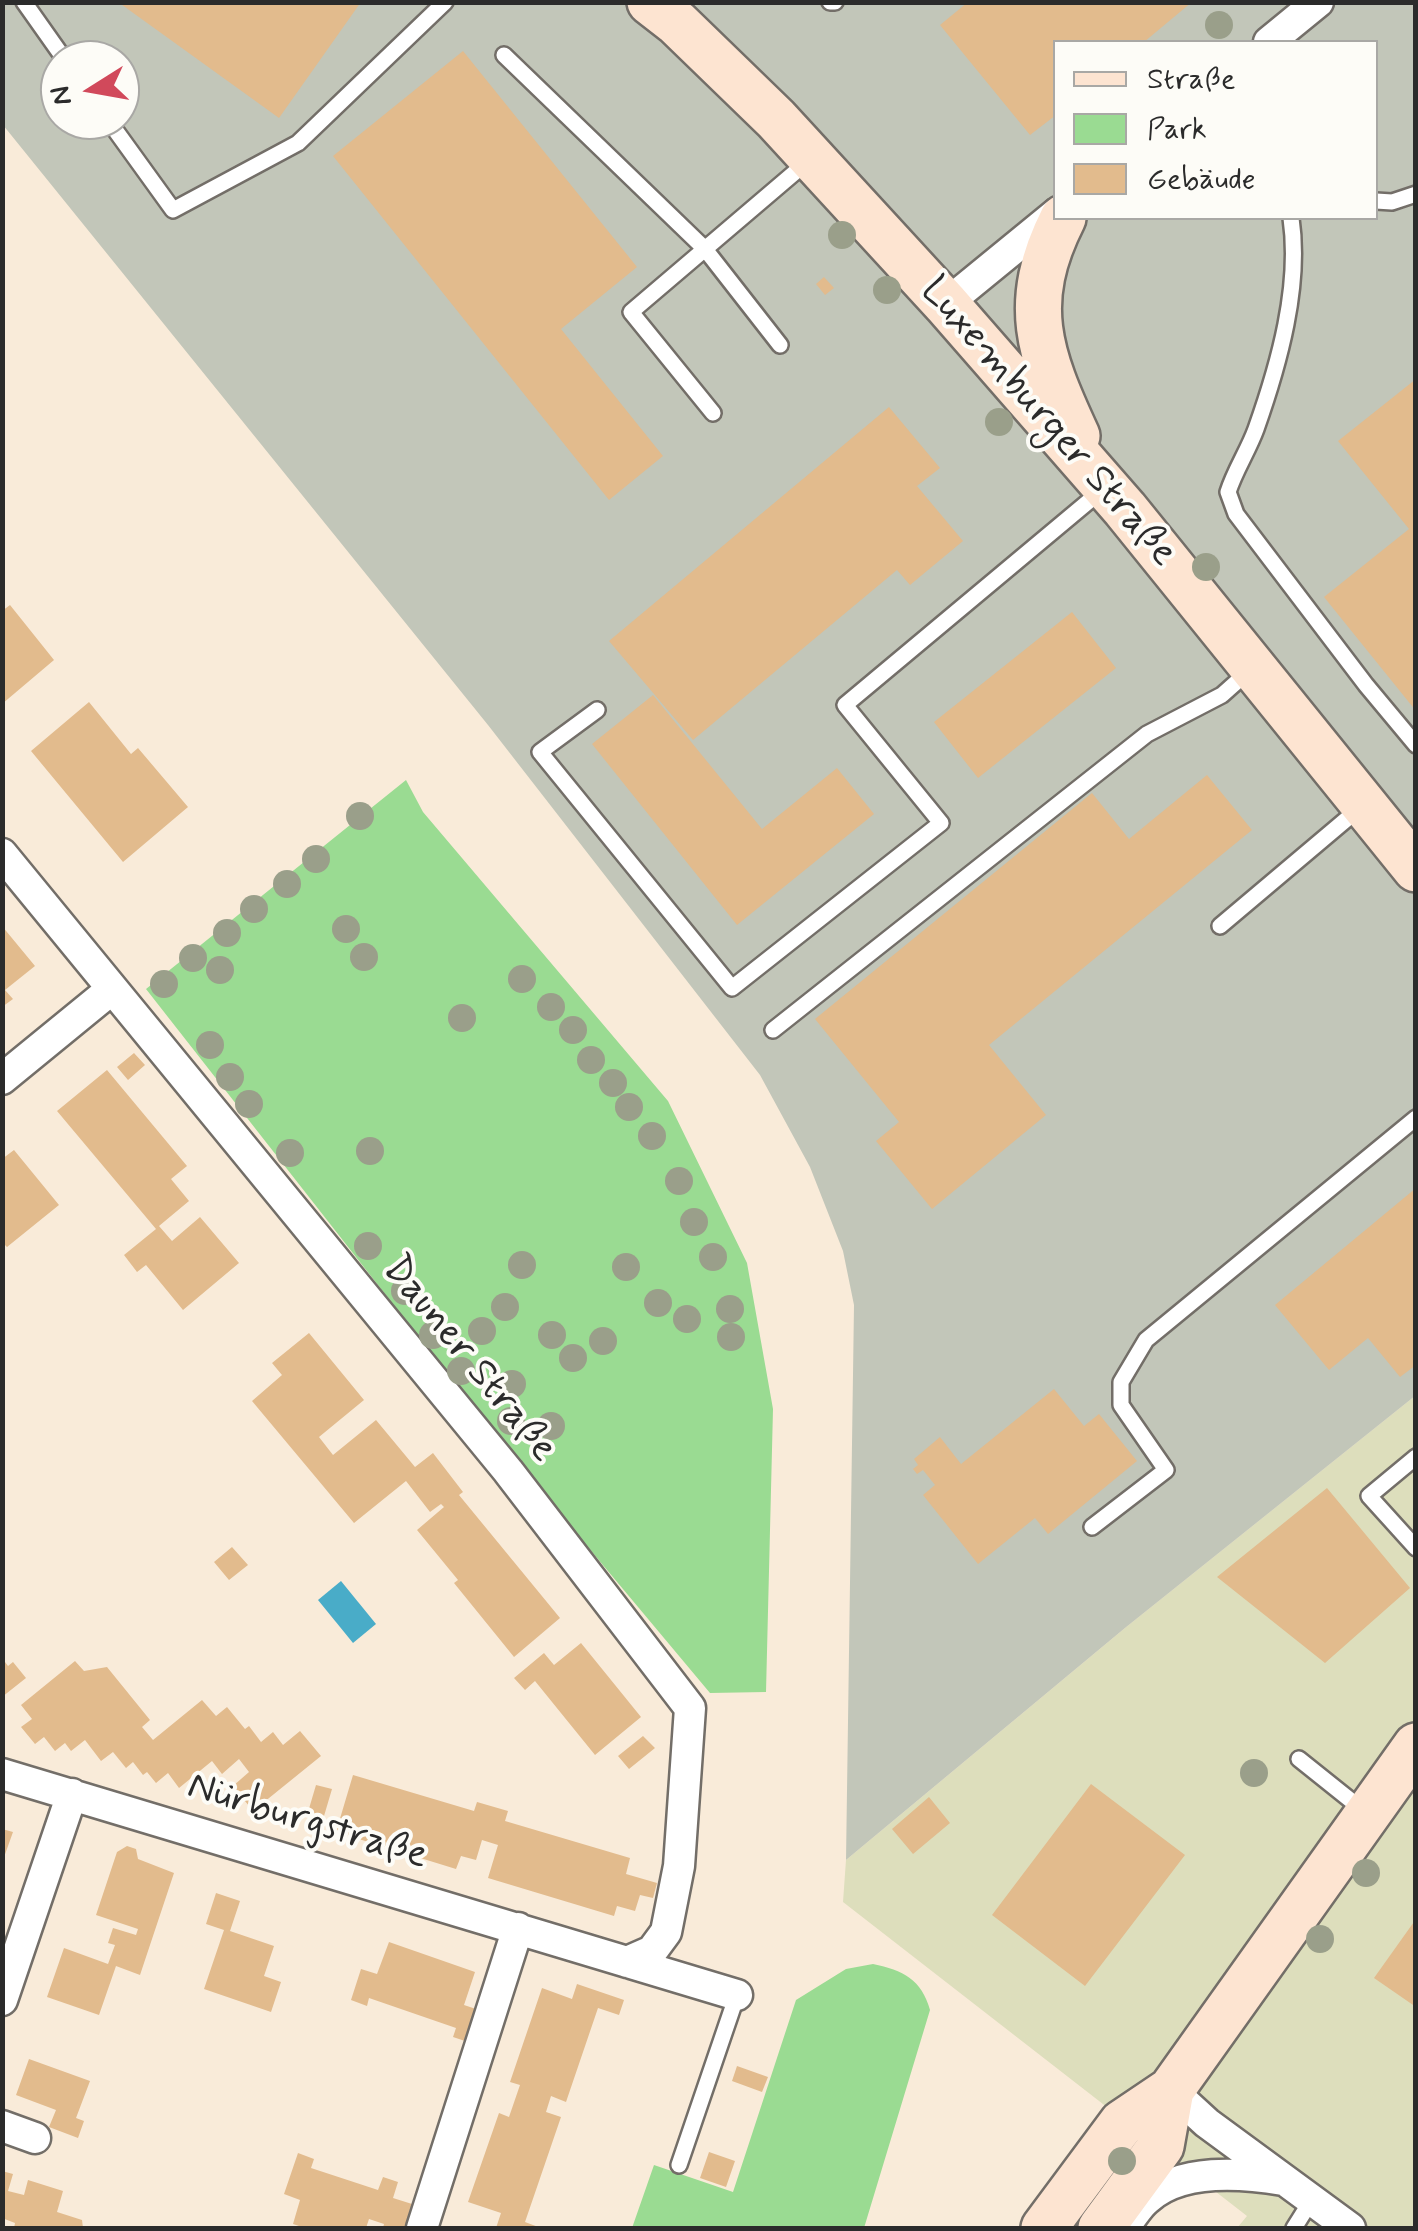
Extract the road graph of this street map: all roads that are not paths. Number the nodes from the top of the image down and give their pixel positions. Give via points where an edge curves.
1 (24, 2) edge
2 (444, 2) edge
3 (650, 2) edge
4 (1318, 2) edge
5 (51, 40) edge
6 (1271, 40) edge
7 (504, 55) dead end
8 (122, 140) edge
9 (813, 157) junction
10 (1416, 194) edge
11 (1378, 200) edge
12 (1053, 216) edge
13 (1062, 220) edge
14 (1291, 220) edge
15 (705, 250) junction
16 (946, 304) junction
17 (780, 345) dead end
18 (713, 413) dead end
19 (1115, 499) junction
20 (1253, 668) junction
21 (598, 710) dead end
22 (1416, 745) edge
23 (1364, 804) junction
24 (2, 854) edge
25 (1416, 869) edge
26 (1220, 926) dead end
27 (112, 989) junction
28 (772, 1030) dead end
29 (2, 1078) edge
30 (1416, 1118) edge
31 (1416, 1457) edge
32 (1092, 1528) dead end
33 (1416, 1548) edge
34 (1416, 1746) edge
35 (1299, 1759) dead end
36 (2, 1774) edge
37 (72, 1794) junction
38 (1368, 1813) junction
39 (518, 1928) junction
40 (627, 1962) junction
41 (737, 1995) joint
42 (2, 2000) edge
43 (1170, 2090) junction
44 (2, 2126) edge
45 (36, 2138) dead end
46 (679, 2165) dead end
47 (1286, 2180) junction
48 (1311, 2201) junction
49 (422, 2228) edge
50 (1044, 2228) edge
51 (1101, 2228) edge
52 (1123, 2228) edge
53 (1294, 2228) edge
54 (1350, 2228) edge

1 - 5 lane
2 - 8 lane via 298,143 173,210
3 - 9 main road, Luxemburger Straße
4 - 6 street
7 - 15 lane
9 - 15 lane
9 - 16 main road, Luxemburger Straße
10 - 11 lane
12 - 16 street
13 - 19 main road via 1048,247 1036,320 1058,394
14 - 22 lane via 1296,247 1282,340 1255,432 1228,492 1236,514
15 - 17 lane
15 - 18 lane via 631,312
16 - 19 main road, Luxemburger Straße
19 - 20 main road, Luxemburger Straße
19 - 21 lane via 845,705 941,823 732,988 540,752
20 - 23 main road, Luxemburger Straße
20 - 28 lane via 1222,695 1147,734
23 - 25 main road, Luxemburger Straße
23 - 26 lane
24 - 27 street, Dauner Straße
27 - 29 street
27 - 40 street, Dauner Straße via 508,1471 690,1708 679,1866 666,1932 652,1951
30 - 32 lane via 1146,1340 1121,1382 1121,1404 1166,1470
31 - 33 lane via 1369,1496
34 - 38 main road
35 - 38 lane
36 - 37 street, Nürburgstraße
37 - 39 street, Nürburgstraße
37 - 42 street
38 - 43 main road
39 - 40 street, Nürburgstraße
39 - 49 street
40 - 41 street, Nürburgstraße
41 - 46 lane
43 - 47 street
43 - 50 main road via 1122,2123
43 - 51 main road via 1161,2146
44 - 45 street
47 - 48 street
47 - 52 street via 1251,2174 1186,2178 1148,2197
48 - 53 lane
48 - 54 street

